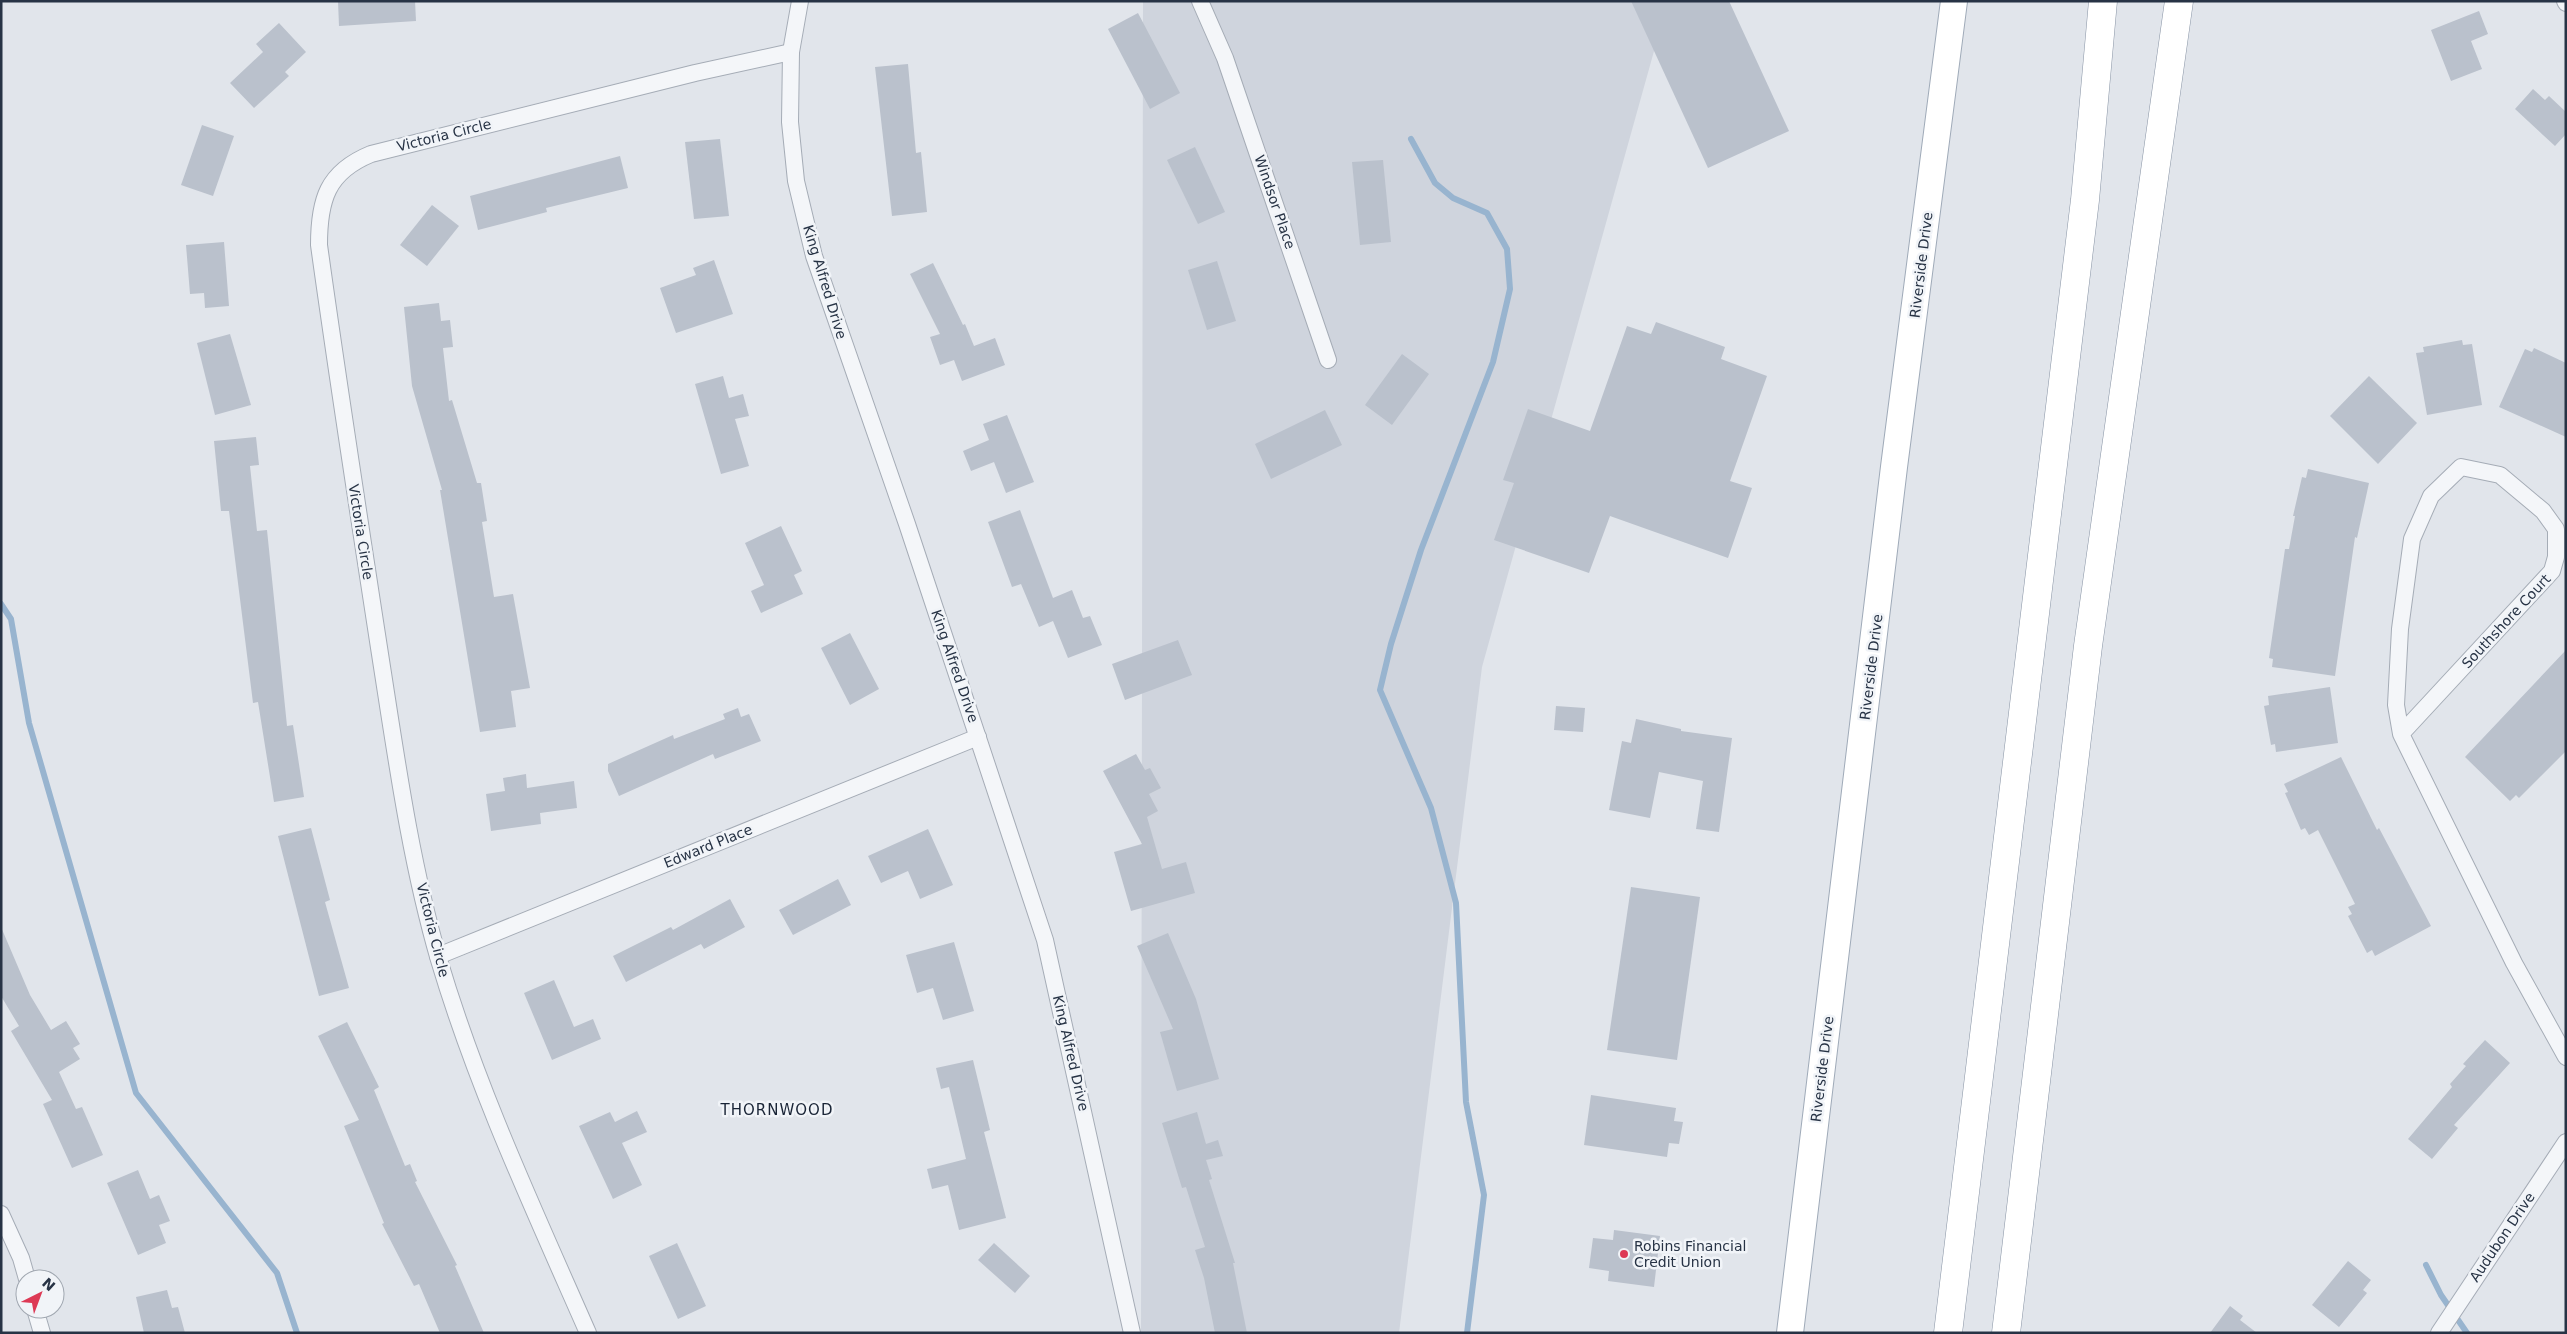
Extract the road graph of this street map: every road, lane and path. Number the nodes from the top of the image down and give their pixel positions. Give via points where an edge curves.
1 (800, 1) edge
2 (1200, 1) edge
3 (1954, 1) edge
4 (2103, 1) edge
5 (2179, 1) edge
6 (791, 52) junction
7 (1328, 360) dead end
8 (2401, 734) junction
9 (978, 737) junction
10 (438, 956) junction
11 (2566, 1057) edge
12 (2566, 1142) edge
13 (1, 1214) edge
14 (24, 1269) edge
15 (38, 1319) edge
16 (42, 1333) edge
17 (588, 1333) edge
18 (1132, 1333) edge
19 (1790, 1333) edge
20 (1948, 1333) edge
21 (2006, 1333) edge
22 (2439, 1333) edge

1 - 6 street, King Alfred Drive
2 - 7 street, Windsor Place via 1257,146
3 - 19 main road, Riverside Drive via 1894,467
4 - 20 highway via 2085,200
5 - 21 highway via 2088,646
6 - 9 street, King Alfred Drive via 790,122 796,181 814,256
6 - 10 street, Victoria Circle via 371,154 354,161 330,183 319,222 319,245 412,848
8 - 8 street, Southshore Court via 2396,696 2400,629 2412,538 2431,496 2461,468 2500,475 2542,511 2556,529 2556,558 2552,571
8 - 11 street, Southshore Court via 2514,963
9 - 10 street, Edward Place
9 - 18 street, King Alfred Drive via 1045,940
10 - 17 street, Victoria Circle via 487,1102
12 - 22 street, Audubon Drive
13 - 14 street
15 - 16 street

